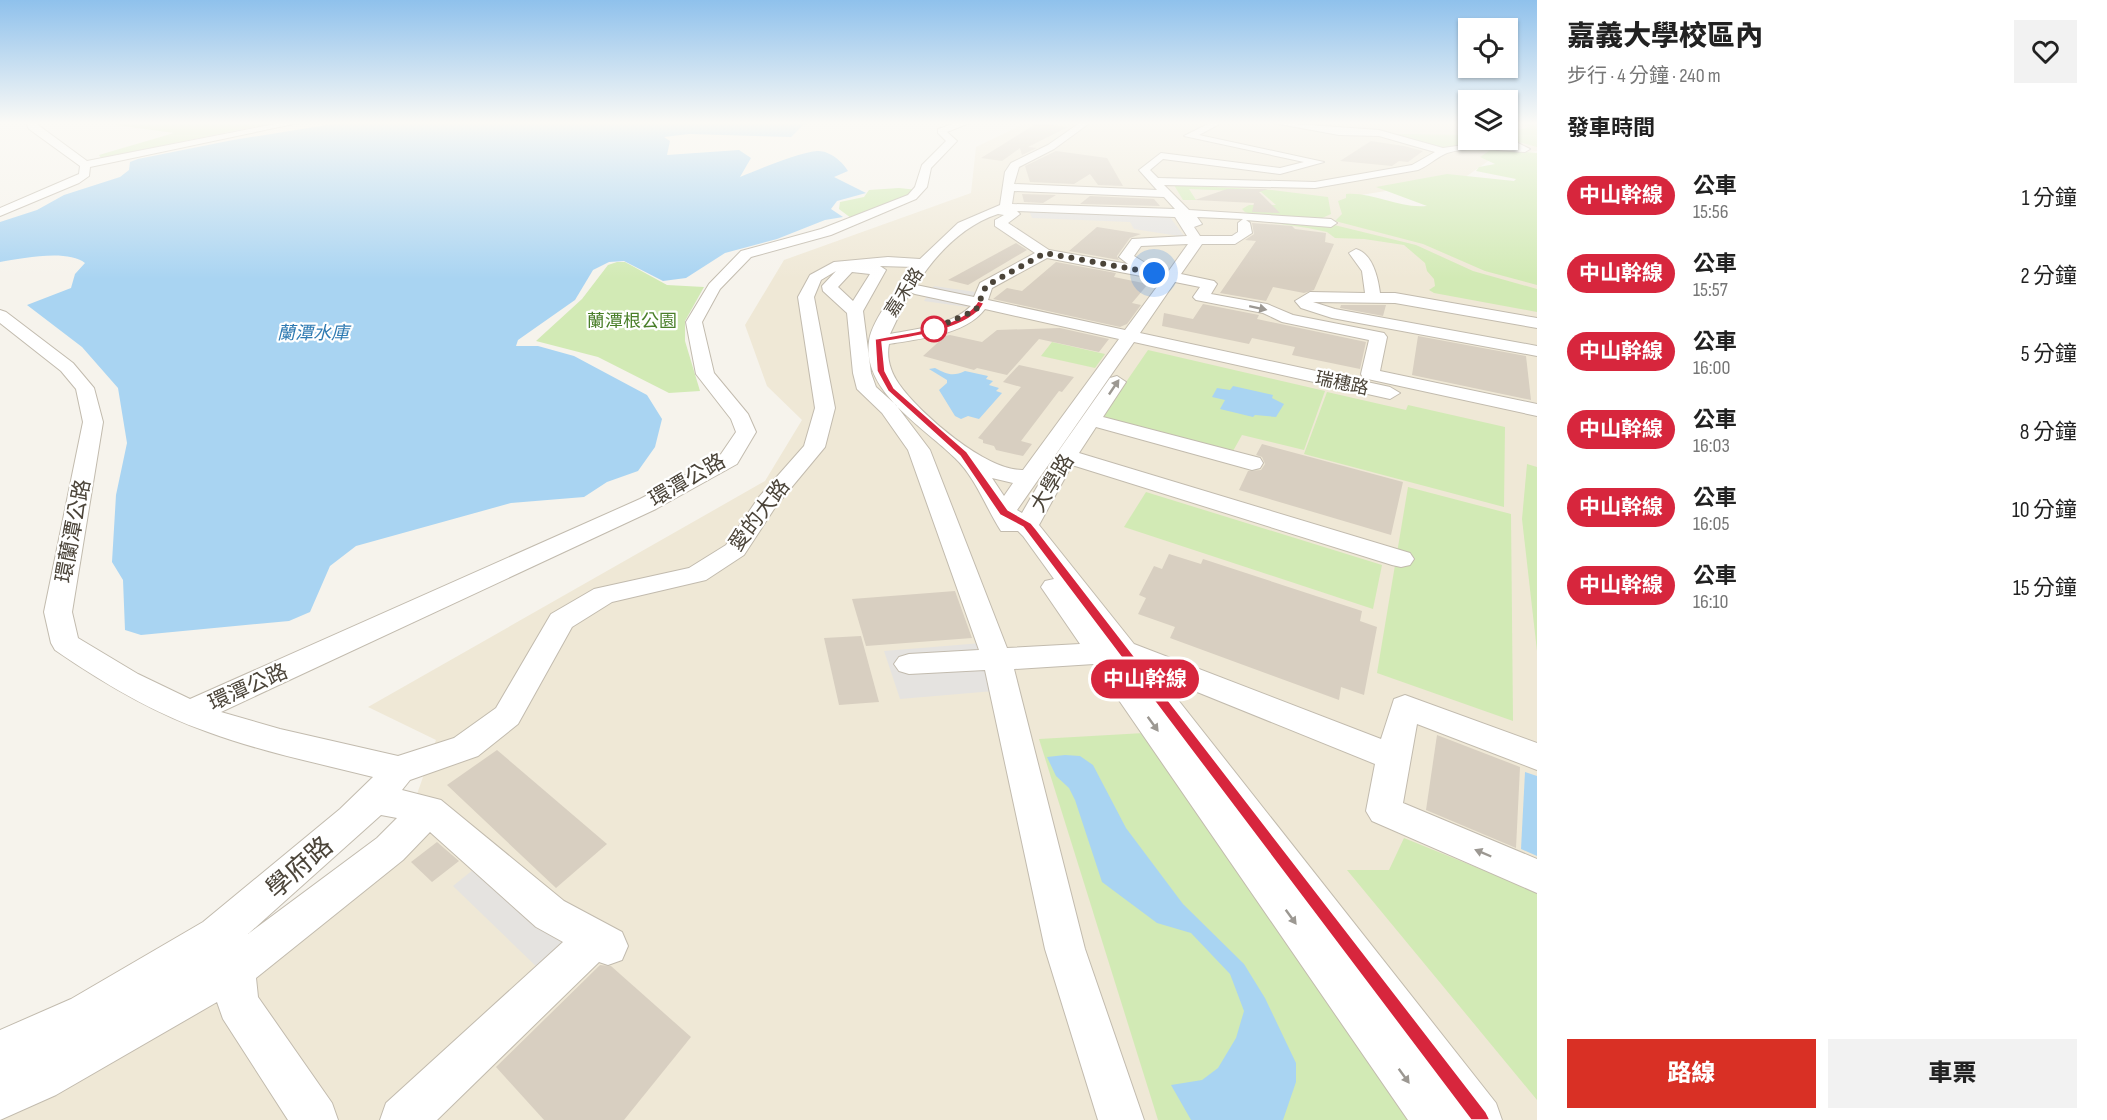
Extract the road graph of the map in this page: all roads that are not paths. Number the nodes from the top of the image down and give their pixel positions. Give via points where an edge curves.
1 (84, 174) edge
2 (925, 174) edge
3 (1010, 174) edge
4 (1149, 174) edge
5 (1375, 174) edge
6 (1382, 174) edge
7 (1378, 175) junction
8 (1158, 181) junction
9 (1009, 187) junction
10 (1002, 208) junction
11 (0, 212) edge
12 (1189, 223) junction
13 (1244, 223) dead end
14 (1331, 223) dead end
15 (1045, 253) junction
16 (1356, 253) dead end
17 (915, 262) junction
18 (828, 269) junction
19 (1170, 276) junction
20 (915, 290) dead end
21 (1373, 296) junction
22 (980, 303) junction
23 (855, 311) junction
24 (0, 315) edge
25 (1534, 323) edge
26 (1395, 325) junction
27 (1136, 340) junction
28 (878, 341) junction
29 (1537, 351) edge
30 (1384, 385) junction
31 (1537, 410) edge
32 (1092, 420) junction
33 (1537, 426) edge
34 (964, 454) junction
35 (1066, 456) junction
36 (1252, 463) dead end
37 (1030, 475) junction
38 (1015, 519) junction
39 (1401, 559) dead end
40 (1114, 653) junction
41 (997, 660) junction
42 (909, 664) dead end
43 (190, 712) junction
44 (1393, 757) junction
45 (1537, 757) edge
46 (386, 785) junction
47 (429, 810) junction
48 (1537, 876) edge
49 (1286, 887) junction
50 (234, 969) junction
51 (0, 1053) edge
52 (0, 1098) edge
53 (315, 1120) edge
54 (403, 1120) edge
55 (1121, 1120) edge
56 (1436, 1120) edge
57 (1479, 1120) edge

1 - 11 street
2 - 43 street, 環潭公路 via 919,193 912,197 826,232 746,254 714,287 694,322 705,374 741,418 746,432 729,459 707,474 582,536
3 - 9 street
4 - 8 street
5 - 7 street
6 - 7 street
7 - 8 street via 1315,185
8 - 12 street
9 - 10 street
9 - 12 street
10 - 12 street
10 - 15 street via 1014,217 1000,223
10 - 17 street, 嘉禾路 via 957,228
12 - 13 street via 1234,240 1243,237
12 - 14 street via 1271,217
12 - 19 street
12 - 19 street via 1166,240 1137,242 1126,257
15 - 19 street
15 - 22 street via 986,286
16 - 21 street via 1369,271
17 - 18 street via 888,261
17 - 28 street, 嘉禾路
18 - 23 street via 847,269 830,286
18 - 23 street via 879,270
18 - 46 street, 愛的大路 via 815,279 806,297 825,408 814,447 767,502 735,550 697,574 603,595 561,621 507,716 466,747
19 - 27 street
19 -> 30 street via 1209,284 1201,297 1378,337 1370,374
20 - 22 street, 瑞穗路
21 - 25 street
21 - 26 street via 1310,297 1303,301 1332,313
22 - 27 street, 瑞穗路
22 - 28 street via 976,310 948,325
23 - 41 street via 867,389 888,409 919,450
24 - 43 street, 環蘭潭公路 via 67,367 85,388 93,422 58,612 65,642 98,665
26 - 29 street
26 - 30 street
27 - 30 street, 瑞穗路
32 -> 27 street, 大學路
27 - 37 street
28 - 34 street, 嘉禾路 via 881,371 891,389
30 - 31 street
30 - 33 street, 瑞穗路
32 - 35 street, 大學路
32 - 36 street
34 - 37 street via 1004,475
34 - 38 street, 嘉禾路
35 - 38 street, 大學路
35 - 39 street
37 - 38 street
38 - 40 street, 大學路
40 - 41 street
40 - 44 street
40 - 49 street, 大學路
41 - 42 street
41 - 55 street via 1065,949
43 - 46 street
44 - 45 street via 1405,707
48 -> 44 street via 1384,810
46 - 47 street
46 - 51 street, 學府路 via 259,902 217,935 86,1014
47 - 50 street via 390,849
47 - 54 street via 550,914 602,942
49 -> 56 street
49 - 57 street, 大學路
50 - 52 street
50 - 53 street via 238,1004

